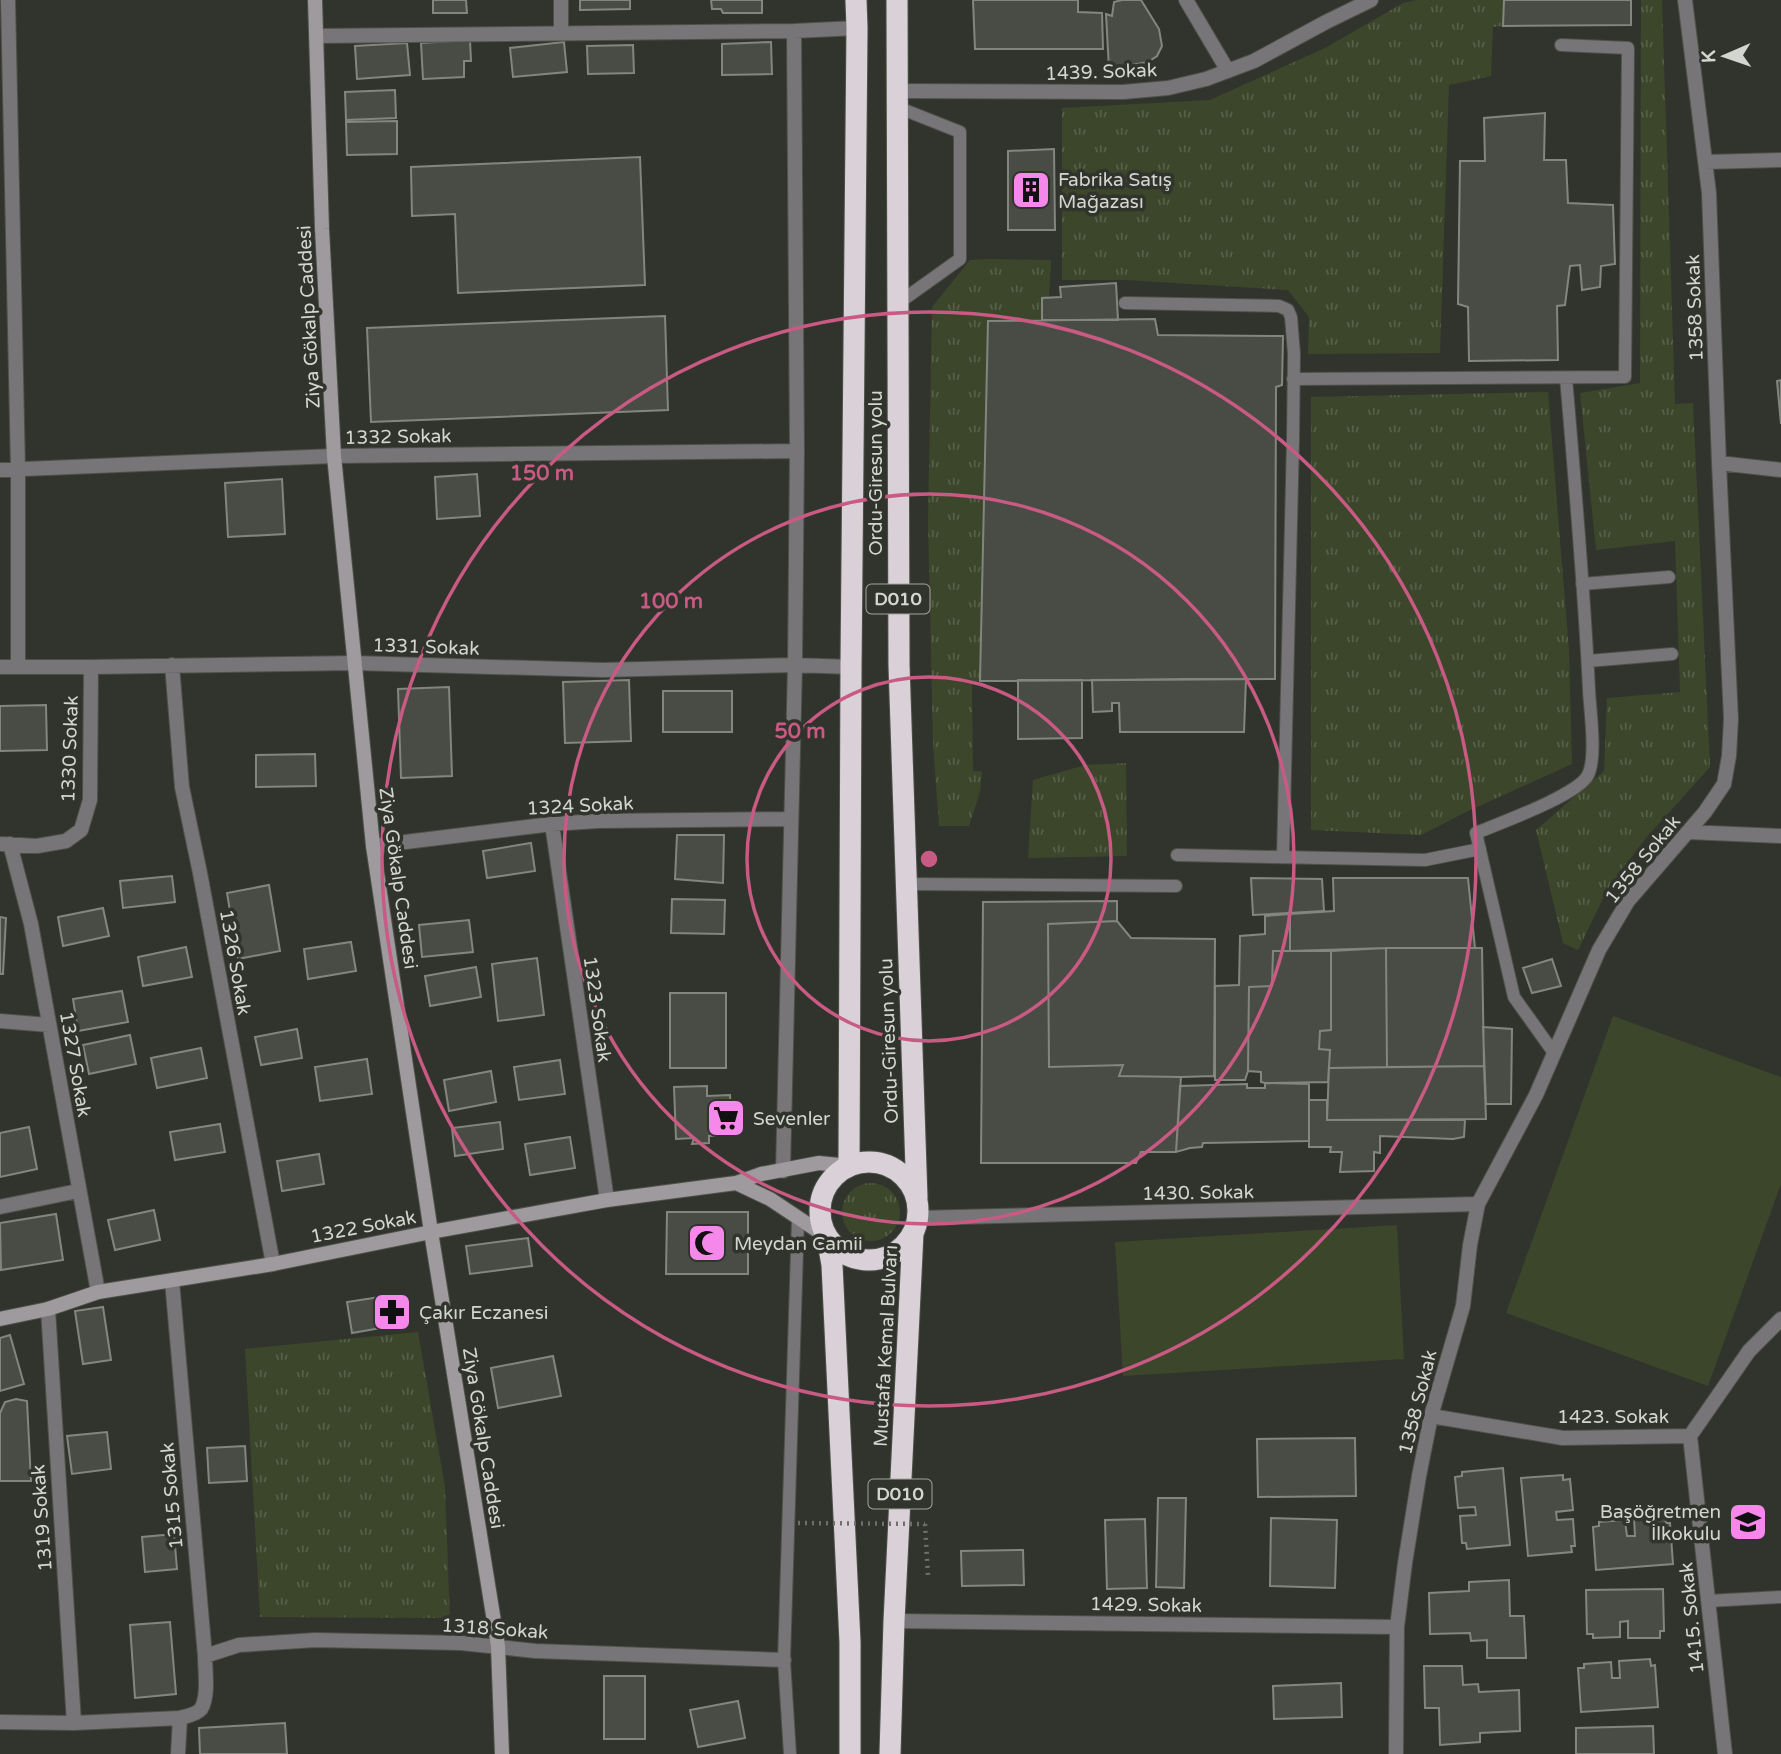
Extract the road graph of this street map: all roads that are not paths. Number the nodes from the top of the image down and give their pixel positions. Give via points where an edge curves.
1 (8, 0) edge
2 (315, 0) edge
3 (561, 0) edge
4 (856, 0) edge
5 (897, 0) edge
6 (1186, 0) edge
7 (1371, 0) edge
8 (1685, 0) edge
9 (0, 1) edge
10 (857, 28) junction
11 (794, 31) junction
12 (561, 32) junction
13 (316, 37) junction
14 (1561, 45) dead end
15 (1228, 71) junction
16 (897, 99) junction
17 (1781, 160) edge
18 (1706, 162) junction
19 (1125, 303) dead end
20 (897, 304) junction
21 (1566, 378) junction
22 (1293, 379) junction
23 (797, 451) junction
24 (334, 456) junction
25 (1719, 463) junction
26 (0, 470) edge
27 (18, 470) junction
28 (1781, 470) edge
29 (1669, 577) dead end
30 (1583, 584) junction
31 (1672, 654) dead end
32 (1588, 662) junction
33 (354, 663) junction
34 (172, 665) junction
35 (795, 666) junction
36 (0, 667) edge
37 (18, 667) junction
38 (90, 667) junction
39 (851, 667) junction
40 (791, 819) junction
41 (552, 824) junction
42 (1688, 832) junction
43 (1781, 836) edge
44 (5, 844) edge
45 (373, 846) junction
46 (1480, 849) junction
47 (1177, 855) dead end
48 (1283, 857) junction
49 (906, 884) junction
50 (1176, 886) dead end
51 (0, 1021) edge
52 (49, 1025) junction
53 (1554, 1053) junction
54 (849, 1166) junction
55 (783, 1171) junction
56 (736, 1183) junction
57 (78, 1191) junction
58 (607, 1200) junction
59 (1478, 1204) junction
60 (0, 1206) edge
61 (916, 1217) junction
62 (799, 1219) junction
63 (431, 1232) junction
64 (827, 1237) junction
65 (273, 1264) junction
66 (172, 1281) junction
67 (98, 1292) junction
68 (48, 1309) junction
69 (0, 1319) edge
70 (1781, 1319) edge
71 (1431, 1416) junction
72 (1690, 1436) junction
73 (1781, 1597) edge
74 (1708, 1601) junction
75 (894, 1621) junction
76 (1397, 1626) junction
77 (498, 1646) junction
78 (205, 1656) junction
79 (784, 1660) junction
80 (180, 1718) junction
81 (0, 1722) edge
82 (74, 1723) junction
83 (178, 1754) edge
84 (502, 1754) edge
85 (790, 1754) edge
86 (850, 1754) edge
87 (890, 1754) edge
88 (1396, 1754) edge
89 (1725, 1754) edge

1 - 9 street
1 - 27 street
2 - 13 street, Ziya Gökalp Caddesi
3 - 12 street
4 - 10 highway, Ordu-Giresun yolu / D010
5 - 16 highway, Ordu-Giresun yolu / D010
6 - 15 street
7 - 15 street, 1439. Sokak
8 - 18 street, 1358 Sokak
10 - 11 street
10 - 39 highway, Ordu-Giresun yolu / D010
11 - 12 street
11 - 23 street
12 - 13 street
13 - 24 street, Ziya Gökalp Caddesi
14 - 21 lane via 1628,48 1625,377
15 - 16 street, 1439. Sokak via 1167,88 1123,92
16 - 20 highway, Ordu-Giresun yolu / D010
16 - 20 lane via 960,132 960,259
17 - 18 street
18 - 25 street, 1358 Sokak
19 - 22 lane via 1279,306 1287,310 1293,323
20 - 49 highway, Ordu-Giresun yolu / D010 via 899,665
21 - 22 lane
21 - 30 lane
22 - 48 lane
23 - 24 street, 1332 Sokak
23 - 35 street
24 - 27 street, 1332 Sokak
24 - 33 street, Ziya Gökalp Caddesi
25 - 28 street
25 - 42 street, 1358 Sokak via 1729,756 1724,785
26 - 27 street, 1332 Sokak
27 - 37 street
29 - 30 lane
30 - 32 lane
31 - 32 lane
32 - 46 lane via 1592,756 1588,776 1558,798 1476,833
33 - 34 street, 1331 Sokak
33 - 35 street, 1331 Sokak via 603,670
33 - 45 street, Ziya Gökalp Caddesi
34 - 38 street, 1331 Sokak
34 - 65 street, 1326 Sokak via 182,787
35 - 39 street, 1331 Sokak
35 - 40 street
36 - 37 street, 1331 Sokak
37 - 38 street, 1331 Sokak
38 - 44 street, 1330 Sokak via 90,800 81,830 66,841 37,846
39 - 54 highway, Ordu-Giresun yolu / D010
40 - 41 street, 1324 Sokak
40 - 55 street
41 - 45 street, 1324 Sokak
41 - 58 street, 1323 Sokak
42 - 43 street
42 - 53 street, 1358 Sokak via 1628,901 1599,950
44 - 52 street, 1327 Sokak via 31,924
45 - 63 street, Ziya Gökalp Caddesi
46 - 48 lane via 1425,860
46 - 53 lane via 1514,997
47 - 48 lane
49 - 50 lane
49 - 61 highway, Ordu-Giresun yolu / D010
51 - 52 street
52 - 57 street, 1327 Sokak
53 - 59 street, 1358 Sokak
54 - 55 street, 1322 Sokak via 819,1163
54 - 61 highway via 879,1163 899,1172 906,1180
54 - 64 highway via 830,1181 821,1200 821,1222
55 - 56 street, 1322 Sokak
56 - 58 street, 1322 Sokak
56 - 62 street
57 - 60 street
57 - 67 street, 1327 Sokak
58 - 63 street, 1322 Sokak
59 - 61 street, 1430. Sokak
59 - 71 street, 1358 Sokak via 1463,1306
61 - 64 highway via 904,1246 878,1259 850,1256
61 - 75 highway, Mustafa Kemal Bulvarı / D010
62 - 64 street
62 - 79 lane
63 - 65 street, 1322 Sokak
63 - 77 street, Ziya Gökalp Caddesi
64 - 86 highway, Mustafa Kemal Bulvarı / D010 via 850,1642
65 - 66 street, 1322 Sokak
66 - 67 street, 1322 Sokak
66 - 78 street, 1315 Sokak
67 - 68 street, 1322 Sokak
68 - 69 street, 1322 Sokak
68 - 82 street, 1319 Sokak
70 - 72 street, 1423. Sokak via 1749,1351
71 - 72 street, 1423. Sokak via 1563,1438
71 - 76 street, 1358 Sokak
72 - 74 street, 1415. Sokak
73 - 74 lane
74 - 89 street, 1415. Sokak
75 - 76 street, 1429. Sokak
75 - 87 highway, Mustafa Kemal Bulvarı / D010
76 - 88 street, 1358 Sokak
77 - 78 street, 1318 Sokak via 315,1640 239,1644
77 - 79 street, 1318 Sokak
77 - 84 street, Ziya Gökalp Caddesi
78 - 80 street, 1315 Sokak via 201,1708
79 - 85 lane
80 - 82 street
80 - 83 street
81 - 82 street

